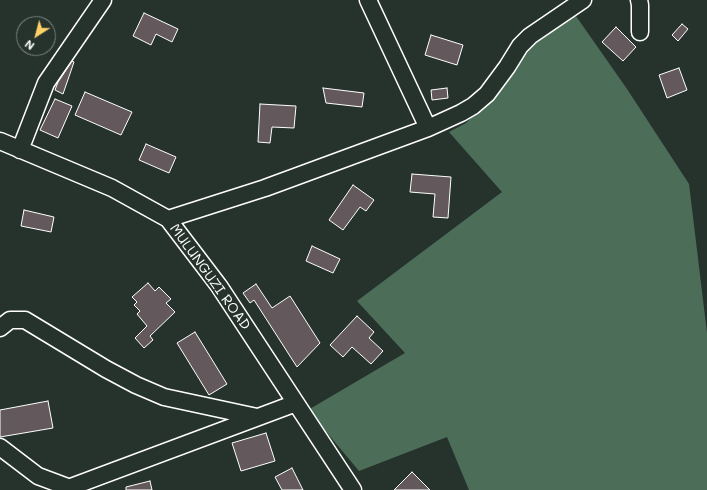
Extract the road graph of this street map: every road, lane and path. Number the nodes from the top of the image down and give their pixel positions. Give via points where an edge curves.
1 (103, 0) edge
2 (368, 0) edge
3 (582, 0) edge
4 (639, 0) edge
5 (640, 32) dead end
6 (428, 128) junction
7 (0, 141) edge
8 (20, 150) junction
9 (168, 219) junction
10 (0, 328) edge
11 (296, 403) junction
12 (257, 417) junction
13 (0, 447) edge
14 (66, 489) edge
15 (353, 490) edge

1 - 8 street via 46,83
2 - 6 street
3 - 6 street via 525,40 493,88 481,100 461,113
4 - 5 street
6 - 9 street via 265,188
7 - 8 street, MULUNGUZI ROAD
8 - 9 street, MULUNGUZI ROAD via 112,188
9 - 11 street, MULUNGUZI ROAD via 219,286
10 - 12 street via 10,320 25,320 106,369 164,397
11 - 12 street
11 - 15 street, MULUNGUZI ROAD
12 - 14 street
13 - 14 street via 38,476

